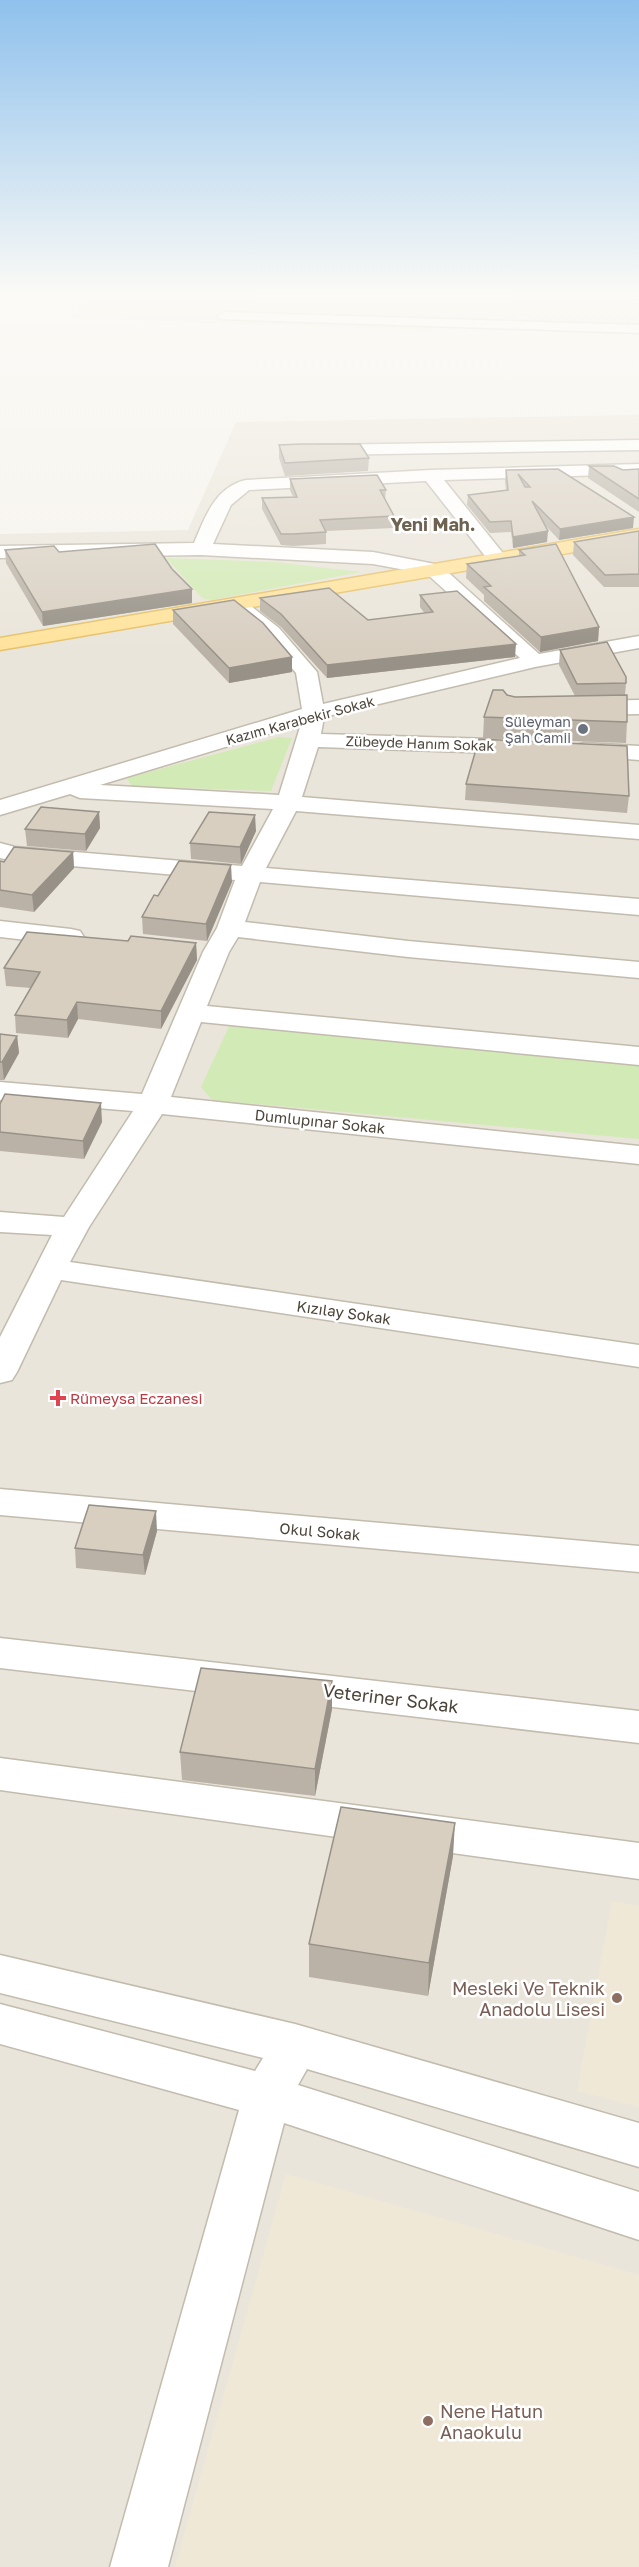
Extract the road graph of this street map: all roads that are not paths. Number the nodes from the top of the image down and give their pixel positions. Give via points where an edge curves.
1 (639, 445) edge
2 (309, 450) edge
3 (639, 469) edge
4 (564, 472) junction
5 (431, 475) junction
6 (587, 487) edge
7 (639, 535) edge
8 (201, 549) junction
9 (0, 552) edge
10 (496, 557) junction
11 (433, 569) junction
12 (236, 604) junction
13 (639, 642) edge
14 (0, 644) edge
15 (535, 661) junction
16 (492, 671) junction
17 (506, 691) edge
18 (639, 707) edge
19 (559, 708) edge
20 (314, 713) junction
21 (309, 740) junction
22 (544, 748) edge
23 (568, 749) edge
24 (639, 753) edge
25 (0, 785) edge
26 (55, 789) junction
27 (288, 803) junction
28 (0, 808) edge
29 (639, 832) edge
30 (0, 850) edge
31 (250, 874) junction
32 (639, 907) edge
33 (230, 928) junction
34 (0, 929) edge
35 (91, 939) edge
36 (639, 970) edge
37 (190, 1013) junction
38 (639, 1056) edge
39 (0, 1090) edge
40 (153, 1104) junction
41 (639, 1155) edge
42 (0, 1222) edge
43 (73, 1227) junction
44 (50, 1269) junction
45 (639, 1356) edge
46 (0, 1372) edge
47 (0, 1502) edge
48 (639, 1559) edge
49 (0, 1653) edge
50 (639, 1727) edge
51 (0, 1774) edge
52 (639, 1861) edge
53 (0, 1974) edge
54 (0, 2024) edge
55 (295, 2045) junction
56 (267, 2096) junction
57 (639, 2145) edge
58 (639, 2216) edge
59 (139, 2567) edge

1 - 2 street
3 - 4 street
4 - 5 street
4 - 6 street
5 - 8 street via 239,487 221,505
5 - 10 street
7 - 10 main road
8 - 9 street
8 - 11 street via 373,558
10 - 11 main road
11 - 12 main road
11 - 15 street
12 - 14 main road
12 - 20 street via 272,632 306,672
13 - 15 street, Kazım Karabekir Sokak
15 - 16 street, Kazım Karabekir Sokak
16 - 17 street
16 - 20 street, Kazım Karabekir Sokak
18 - 19 street
20 - 21 street
20 - 26 street, Kazım Karabekir Sokak
21 - 22 street, Zübeyde Hanım Sokak via 510,737
21 - 27 street
23 - 24 street
25 - 26 street
26 - 27 street
26 - 28 street, Kazım Karabekir Sokak
27 - 29 street
27 - 31 street
30 - 31 street
31 - 32 street
31 - 33 street
33 - 36 street
33 - 37 street via 204,951
34 - 35 street
37 - 38 street
37 - 40 street
39 - 40 street, Dumlupınar Sokak
40 - 41 street, Dumlupınar Sokak
40 - 43 street
42 - 43 street
43 - 44 street
44 - 45 street, Kızılay Sokak
44 - 46 street
47 - 48 street, Okul Sokak
49 - 50 street, Veteriner Sokak
51 - 52 street
53 - 55 street
54 - 56 street
55 - 56 street
55 - 57 street
56 - 58 street
56 - 59 street

